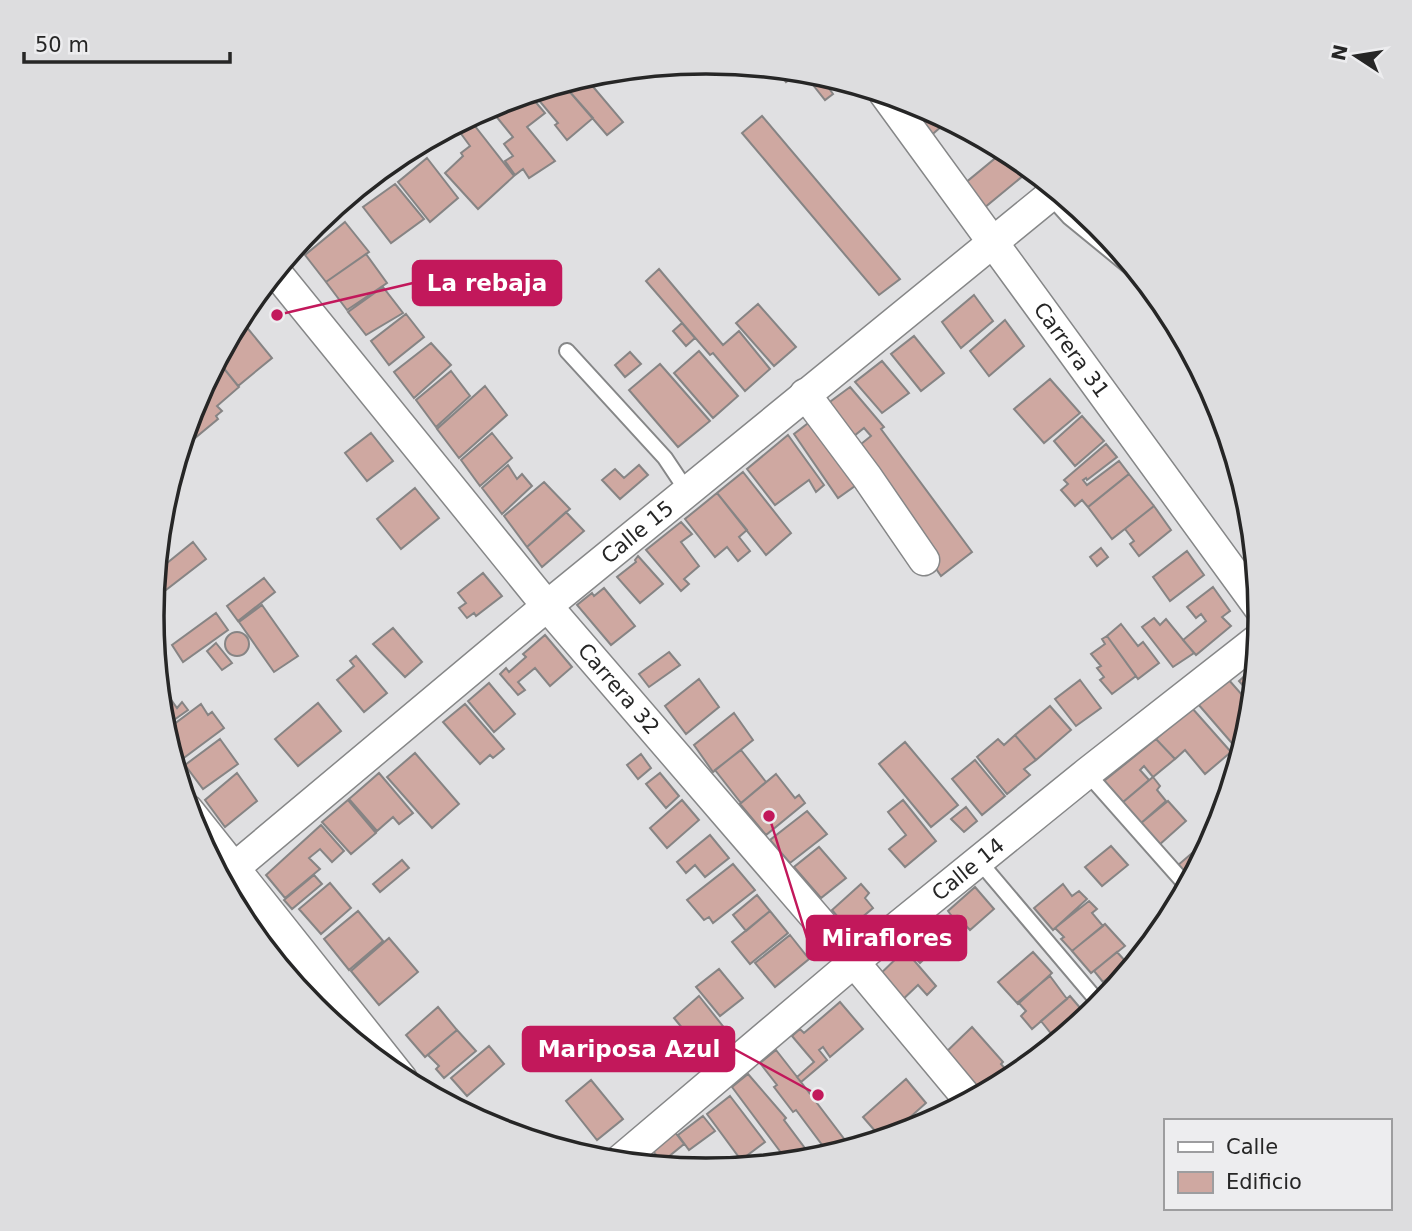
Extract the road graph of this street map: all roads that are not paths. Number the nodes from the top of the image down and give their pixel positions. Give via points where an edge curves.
1 (895, 108) edge
2 (1049, 197) edge
3 (1064, 209) edge
4 (1094, 238) edge
5 (993, 240) junction
6 (282, 279) edge
7 (567, 351) dead end
8 (805, 394) junction
9 (687, 491) junction
10 (924, 560) dead end
11 (1247, 592) edge
12 (547, 606) junction
13 (1247, 648) edge
14 (1087, 773) junction
15 (979, 861) junction
16 (229, 872) edge
17 (1180, 878) edge
18 (233, 879) edge
19 (854, 962) junction
20 (1093, 995) edge
21 (367, 1038) edge
22 (963, 1093) edge
23 (630, 1152) edge

1 - 5 street, Carrera 31
2 - 5 street, Calle 15
3 - 4 lane
5 - 8 street, Calle 15
5 - 11 street, Carrera 31
6 - 12 street, Carrera 32
7 - 9 lane via 665,458
8 - 9 street, Calle 15
8 - 10 street
9 - 12 street, Calle 15
12 - 16 street, Calle 15
12 - 19 street, Carrera 32
13 - 14 street, Calle 14
14 - 15 street, Calle 14
14 - 17 lane
15 - 19 street, Calle 14
15 - 20 lane
18 - 21 street
19 - 22 street, Carrera 32
19 - 23 street, Calle 14

